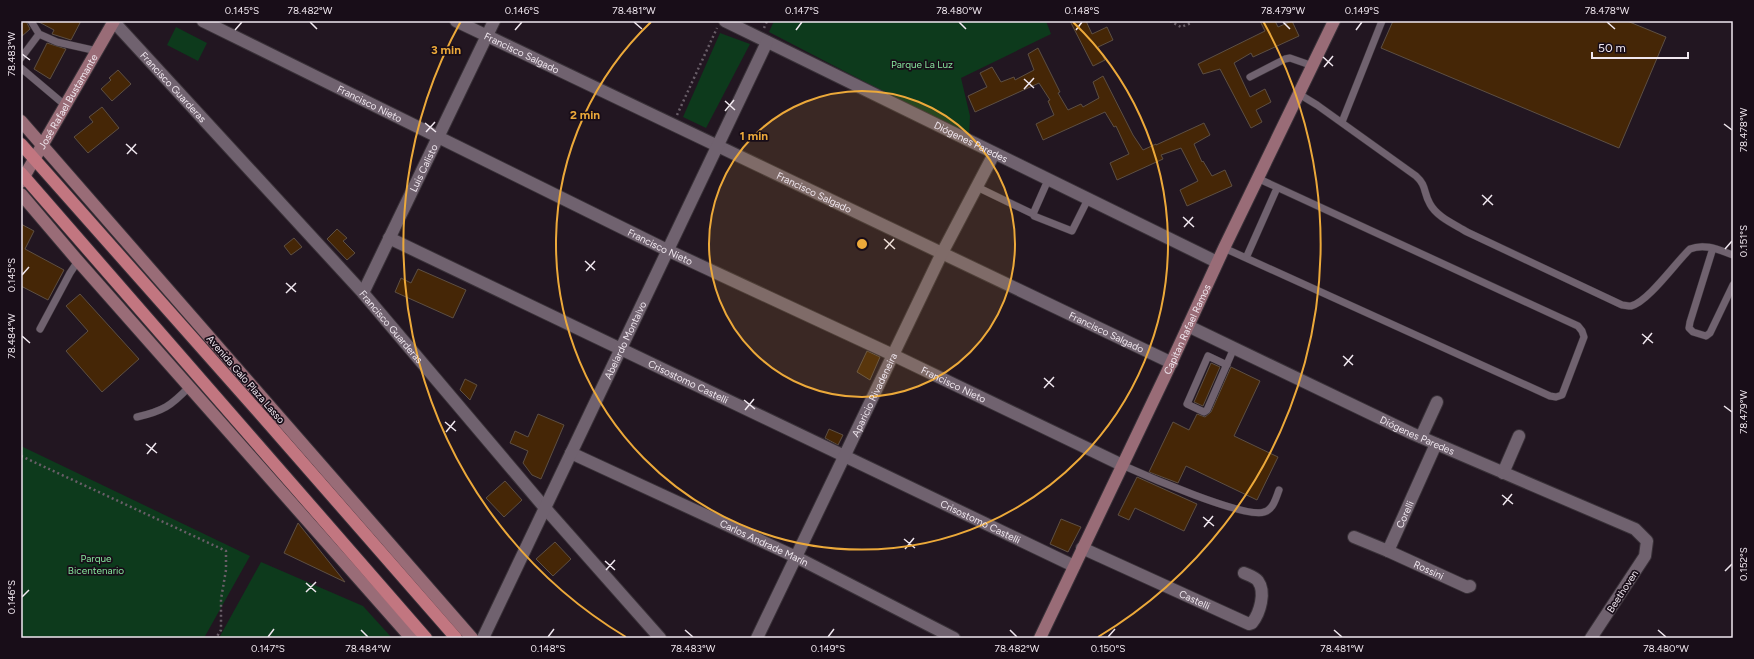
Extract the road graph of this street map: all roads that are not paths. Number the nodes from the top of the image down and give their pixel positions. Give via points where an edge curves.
1 (31, 21) edge
2 (203, 21) edge
3 (456, 21) edge
4 (494, 21) edge
5 (1334, 21) edge
6 (1382, 21) edge
7 (114, 22) edge
8 (722, 23) edge
9 (39, 34) junction
10 (487, 36) junction
11 (767, 42) junction
12 (97, 51) junction
13 (21, 58) edge
14 (1313, 66) junction
15 (21, 68) edge
16 (1250, 77) dead end
17 (1299, 94) junction
18 (66, 106) junction
19 (21, 121) edge
20 (1342, 122) junction
21 (439, 137) junction
22 (21, 144) edge
23 (718, 145) junction
24 (43, 146) junction
25 (994, 154) junction
26 (35, 160) junction
27 (22, 177) edge
28 (1257, 178) junction
29 (1048, 180) junction
30 (977, 187) junction
31 (1277, 188) junction
32 (21, 194) edge
33 (1088, 199) junction
34 (1033, 214) junction
35 (389, 238) junction
36 (1224, 248) junction
37 (1713, 248) junction
38 (667, 250) junction
39 (942, 253) junction
40 (1733, 255) edge
41 (1246, 258) junction
42 (78, 261) junction
43 (1217, 262) junction
44 (1733, 285) edge
45 (363, 293) junction
46 (1188, 326) junction
47 (40, 329) dead end
48 (620, 348) junction
49 (1234, 348) junction
50 (893, 355) junction
51 (1172, 363) junction
52 (1227, 365) junction
53 (189, 387) junction
54 (1437, 402) dead end
55 (137, 417) dead end
56 (1519, 436) dead end
57 (1421, 437) junction
58 (1436, 444) junction
59 (571, 454) junction
60 (844, 456) junction
61 (1122, 465) junction
62 (1503, 472) junction
63 (1280, 490) dead end
64 (545, 508) junction
65 (1354, 537) dead end
66 (1646, 541) joint
67 (1082, 548) junction
68 (1388, 551) junction
69 (796, 557) junction
70 (1074, 566) junction
71 (1244, 573) dead end
72 (1470, 586) dead end
73 (411, 638) edge
74 (426, 638) edge
75 (456, 638) edge
76 (472, 638) edge
77 (483, 638) edge
78 (660, 638) edge
79 (757, 638) edge
80 (954, 638) edge
81 (1040, 638) edge
82 (1591, 638) edge

1 - 9 lane
2 - 21 street, Francisco Nieto
3 - 10 street, Francisco Salgado
4 - 10 street, Luis Calisto
5 - 14 main road, Capitan Rafael Ramos
6 - 20 lane
7 - 12 main road, José Rafael Bustamante
7 - 45 street, Francisco Guarderas
8 - 11 street, Diógenes Paredes
9 - 12 lane via 57,42
9 - 13 lane
10 - 21 street, Luis Calisto
10 - 23 street, Francisco Salgado
11 - 23 street, Abelardo Montalvo
11 - 25 street, Diógenes Paredes
12 - 18 main road, José Rafael Bustamante
14 - 16 lane via 1285,58
14 - 17 main road, Capitan Rafael Ramos
15 - 18 lane
17 - 20 lane
17 - 28 main road, Capitan Rafael Ramos
18 - 24 main road, José Rafael Bustamante
19 - 24 main road, Avenida Galo Plaza Lasso
20 - 37 lane via 1423,182 1430,205 1449,221 1467,232 1622,305 1630,306 1638,302 1690,249
21 - 35 street, Luis Calisto
21 - 38 street, Francisco Nieto
22 - 26 main road, Avenida Galo Plaza Lasso
23 - 38 street, Abelardo Montalvo
23 - 39 street, Francisco Salgado
24 - 26 main road, José Rafael Bustamante
24 - 76 main road, Avenida Galo Plaza Lasso
25 - 29 street, Diógenes Paredes
25 - 30 street, Aparicio Rivadeneira
26 - 27 main road, José Rafael Bustamante
26 - 75 main road, Avenida Galo Plaza Lasso
27 - 74 main road
28 - 31 lane
28 - 36 main road, Capitan Rafael Ramos
29 - 33 street, Diógenes Paredes
29 - 34 lane
30 - 34 lane
30 - 39 street, Aparicio Rivadeneira
31 - 41 lane
31 - 41 lane via 1578,326 1584,337 1562,395 1550,396
32 - 42 main road
33 - 34 lane via 1072,231
33 - 43 street, Diógenes Paredes
35 - 45 street, Luis Calisto
35 - 48 street, Crisostomo Castelli
36 - 41 lane
36 - 43 main road, Capitan Rafael Ramos
37 - 40 lane
37 - 44 lane via 1690,322 1693,332 1706,336 1710,333
38 - 48 street, Abelardo Montalvo
38 - 50 street, Francisco Nieto
39 - 50 street, Aparicio Rivadeneira
39 - 51 street, Francisco Salgado
42 - 47 lane
42 - 53 main road
43 - 46 main road, Capitan Rafael Ramos
45 - 64 street, Francisco Guarderas
46 - 49 street, Diógenes Paredes
46 - 51 main road, Capitan Rafael Ramos
48 - 59 street, Abelardo Montalvo
48 - 60 street, Crisostomo Castelli
49 - 52 lane
49 - 57 street, Diógenes Paredes
50 - 60 street, Aparicio Rivadeneira
50 - 61 street, Francisco Nieto
51 - 61 main road, Capitan Rafael Ramos
52 - 52 lane via 1207,410 1204,412 1187,404 1208,356
53 - 55 lane via 177,400 158,412
53 - 73 main road
54 - 57 street
56 - 62 street
57 - 58 street, Diógenes Paredes
58 - 62 street, Diógenes Paredes
58 - 68 street, Corelli
59 - 64 street, Abelardo Montalvo
59 - 69 street, Carlos Andrade Marín
60 - 69 street, Aparicio Rivadeneira
60 - 70 street, Crisostomo Castelli
61 - 63 lane via 1187,492 1252,512 1265,512 1275,502
61 - 67 main road, Capitan Rafael Ramos
62 - 66 street, Diógenes Paredes via 1635,529
64 - 77 street, Abelardo Montalvo
64 - 78 street, Francisco Guarderas
65 - 68 street
66 - 82 street, Beethoven via 1645,556
67 - 70 main road, Capitan Rafael Ramos
67 - 71 street, Castelli via 1248,624 1252,623 1259,612 1262,591 1257,580
68 - 72 street, Rossini via 1467,587
69 - 79 street, Aparicio Rivadeneira
69 - 80 street, Carlos Andrade Marín
70 - 81 main road, Capitan Rafael Ramos

